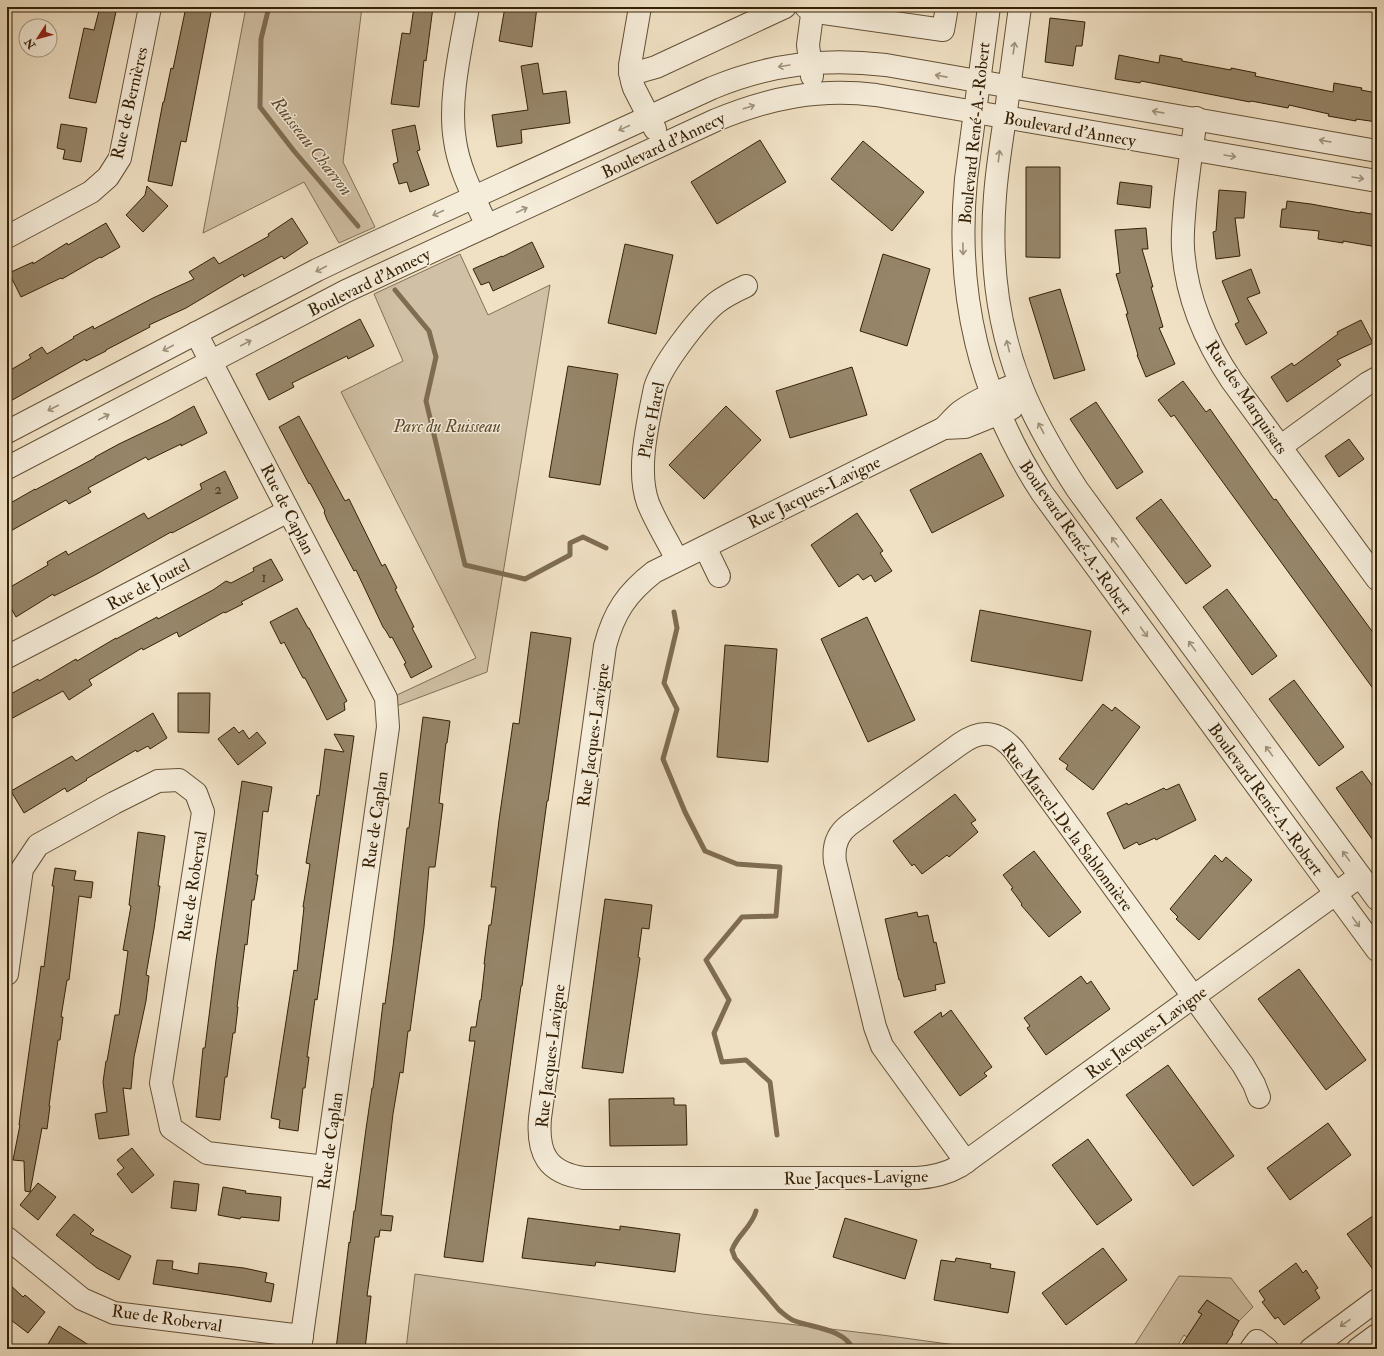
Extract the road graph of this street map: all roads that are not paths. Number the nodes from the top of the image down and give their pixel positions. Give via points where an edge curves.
1 (150, 7) edge
2 (468, 7) edge
3 (640, 7) edge
4 (785, 7) edge
5 (946, 7) edge
6 (989, 7) edge
7 (1020, 7) edge
8 (811, 8) edge
9 (755, 12) edge
10 (889, 15) edge
11 (810, 63) junction
12 (630, 73) junction
13 (979, 82) junction
14 (1009, 87) junction
15 (814, 93) junction
16 (975, 112) junction
17 (648, 117) junction
18 (1005, 118) junction
19 (1196, 118) junction
20 (662, 145) junction
21 (1191, 150) junction
22 (1377, 151) edge
23 (1377, 181) edge
24 (474, 196) junction
25 (487, 226) junction
26 (7, 237) edge
27 (746, 286) dead end
28 (196, 333) junction
29 (211, 362) junction
30 (1377, 378) edge
31 (1024, 392) junction
32 (995, 404) junction
33 (7, 432) edge
34 (1280, 447) junction
35 (7, 468) edge
36 (288, 511) junction
37 (705, 547) junction
38 (677, 560) junction
39 (719, 576) dead end
40 (1377, 579) edge
41 (7, 658) edge
42 (1360, 876) junction
43 (1335, 894) junction
44 (1377, 899) edge
45 (1377, 950) edge
46 (7, 974) edge
47 (1194, 997) junction
48 (1259, 1097) dead end
49 (966, 1162) junction
50 (326, 1167) junction
51 (7, 1238) edge
52 (1377, 1300) edge
53 (1377, 1335) edge
54 (301, 1342) edge
55 (1251, 1349) edge
56 (1267, 1349) edge
57 (1311, 1349) edge
58 (1358, 1349) edge

1 - 26 street, Rue de Bernières via 120,158 108,177 91,192
2 - 24 street via 454,95 453,120 457,152
3 - 12 street
4 - 9 street
5 - 10 street via 943,30
6 - 13 street, Boulevard René-A.-Robert
14 -> 7 street, Boulevard René-A.-Robert
8 - 10 street via 824,13
8 - 11 street via 808,45
9 - 12 street via 656,67
13 -> 11 street, Boulevard d'Annecy via 872,64
11 - 15 street
11 -> 17 street, Boulevard d'Annecy via 739,77
12 - 17 street
13 - 14 street, Boulevard d'Annecy
13 - 16 street, Boulevard René-A.-Robert
14 - 18 street, Boulevard René-A.-Robert
19 -> 14 street, Boulevard d'Annecy
15 - 16 street, Boulevard d'Annecy via 861,93
20 -> 15 street, Boulevard d'Annecy via 752,106
16 - 18 street, Boulevard d'Annecy
16 -> 32 street, Boulevard René-A.-Robert via 964,201 963,257 971,320 982,368
17 - 20 street
17 -> 24 street, Boulevard d'Annecy
18 - 21 street, Boulevard d'Annecy
31 -> 18 street, Boulevard René-A.-Robert via 1008,346 996,281 995,194
19 - 21 street, Rue des Marquisats
22 -> 19 street, Boulevard d'Annecy
25 -> 20 street, Boulevard d'Annecy
21 -> 23 street, Boulevard d'Annecy
21 - 34 street, Rue des Marquisats via 1183,236 1184,265 1190,290 1200,323 1214,353
24 - 25 street
24 -> 28 street, Boulevard d'Annecy via 337,261
29 -> 25 street, Boulevard d'Annecy via 346,291
27 - 38 street, Place Harel via 724,297 705,314 668,361 655,388 643,458 644,481 648,502
28 - 29 street, Rue de Caplan
28 -> 33 street, Boulevard d'Annecy
35 -> 29 street, Boulevard d'Annecy
29 - 36 street, Rue de Caplan
30 - 34 street
31 - 32 street, Rue Jacques-Lavigne
42 -> 31 street, Boulevard René-A.-Robert via 1077,489 1055,455
32 - 37 street, Rue Jacques-Lavigne via 979,400 958,413 944,428
32 -> 43 street, Boulevard René-A.-Robert via 1017,453 1042,492
34 - 40 street, Rue des Marquisats
36 - 41 street, Rue de Joutel
36 - 50 street, Rue de Caplan via 386,698 388,727
37 - 38 street, Rue Jacques-Lavigne
37 - 39 street
38 - 49 street, Rue Jacques-Lavigne via 654,572 626,598 612,622 605,646 540,1118 539,1136 542,1151 549,1162 560,1171 584,1178 917,1178 942,1174
42 - 43 street, Rue Jacques-Lavigne
42 - 44 street, Boulevard René-A.-Robert
43 -> 45 street, Boulevard René-A.-Robert
43 - 47 street, Rue Jacques-Lavigne
46 - 50 street, Rue de Roberval via 22,869 38,845 158,781 180,780 196,793 203,812 161,1083 171,1128 207,1153
47 - 48 street, Rue Marcel-De la Sablonnière via 1243,1065
47 - 49 street, Rue Jacques-Lavigne
47 - 49 street, Rue Marcel-De la Sablonnière via 1008,743 998,736 984,734 973,736 960,744 844,829 837,839 834,855 879,1040
50 - 54 street, Rue de Caplan
51 - 54 street, Rue de Roberval via 82,1299 114,1313
52 -> 57 street
53 - 58 street
55 - 56 street via 1258,1341

